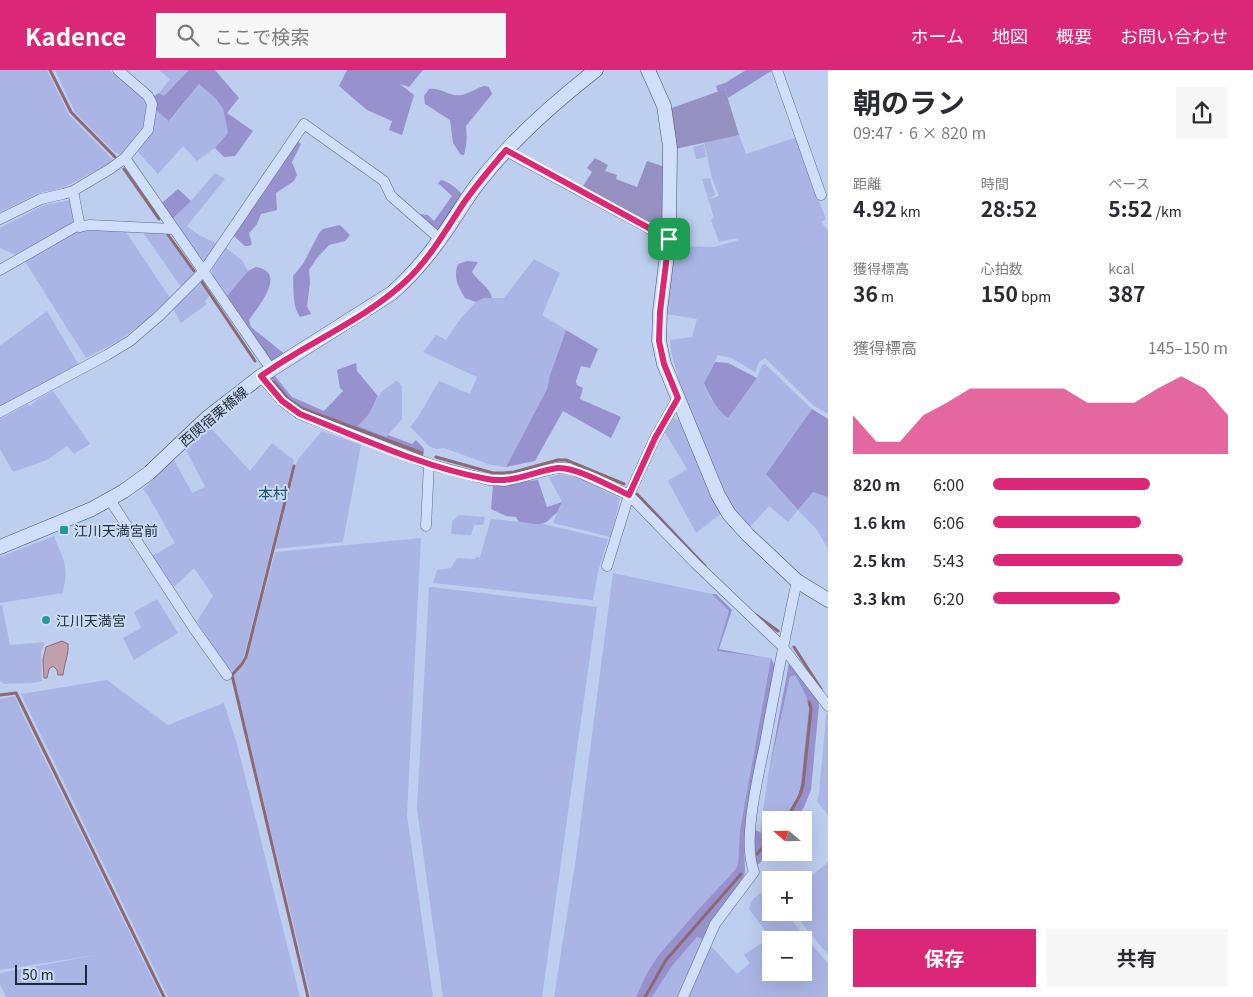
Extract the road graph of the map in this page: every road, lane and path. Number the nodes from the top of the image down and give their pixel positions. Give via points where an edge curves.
1 (118, 70) edge
2 (596, 70) edge
3 (648, 70) edge
4 (777, 70) edge
5 (506, 150) junction
6 (125, 158) junction
7 (72, 190) junction
8 (821, 195) dead end
9 (0, 219) edge
10 (80, 227) junction
11 (173, 228) junction
12 (440, 239) junction
13 (669, 239) junction
14 (0, 270) edge
15 (204, 272) junction
16 (266, 372) junction
17 (678, 398) junction
18 (0, 412) edge
19 (429, 464) junction
20 (629, 495) junction
21 (110, 500) junction
22 (426, 526) dead end
23 (0, 547) edge
24 (607, 566) dead end
25 (797, 582) junction
26 (828, 600) edge
27 (782, 646) junction
28 (228, 675) dead end
29 (828, 706) edge
30 (683, 997) edge

1 - 6 street via 148,96 152,104 148,130
2 - 5 main road, 西関宿栗橋線 via 542,114
3 - 13 main road via 664,106 668,126
4 - 8 street
5 - 12 main road, 西関宿栗橋線 via 482,178
5 - 13 street
6 - 7 street
6 - 11 street
7 - 9 street via 41,199
7 - 10 street
10 - 11 street
10 - 14 street
11 - 15 street
12 - 15 street via 391,196 384,181 304,124
12 - 16 main road, 西関宿栗橋線 via 408,279 392,293
13 - 17 main road via 659,341 664,364
15 - 16 street
15 - 18 street via 130,340
16 - 19 street via 282,401 300,414
16 - 21 main road, 西関宿栗橋線 via 207,418 148,473
17 - 20 street
17 - 25 main road via 729,514
19 - 20 street via 489,480 505,481 569,468
19 - 22 street
20 - 24 street
20 - 27 street
21 - 23 main road, 西関宿栗橋線
21 - 28 street
25 - 26 main road
25 - 27 street
27 - 29 street
27 - 30 street via 750,836 750,862 754,872 715,924

